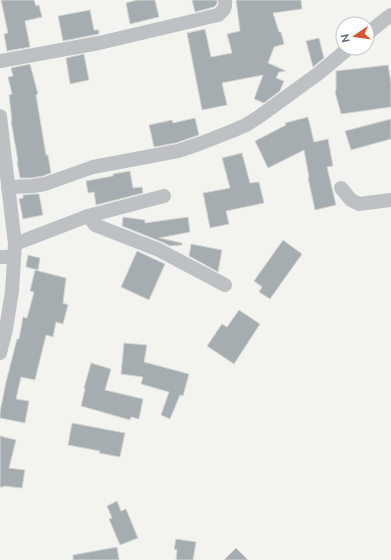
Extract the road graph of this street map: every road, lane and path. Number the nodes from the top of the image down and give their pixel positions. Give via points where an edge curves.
1 (225, 0) edge
2 (391, 15) edge
3 (375, 28) edge
4 (339, 56) edge
5 (0, 61) edge
6 (0, 116) edge
7 (3, 170) edge
8 (8, 186) junction
9 (341, 188) dead end
10 (164, 196) dead end
11 (391, 200) edge
12 (88, 216) junction
13 (10, 253) edge
14 (225, 285) dead end
15 (0, 354) edge

1 - 5 street via 226,6 218,15 99,43
2 - 3 street
4 - 8 street via 246,125 199,144 178,151 93,167 45,184
6 - 7 street
7 - 8 street
8 - 13 street
9 - 11 street via 351,200 359,204
10 - 12 street
12 - 13 street
12 - 14 street via 95,226 159,250
13 - 15 street via 12,291

